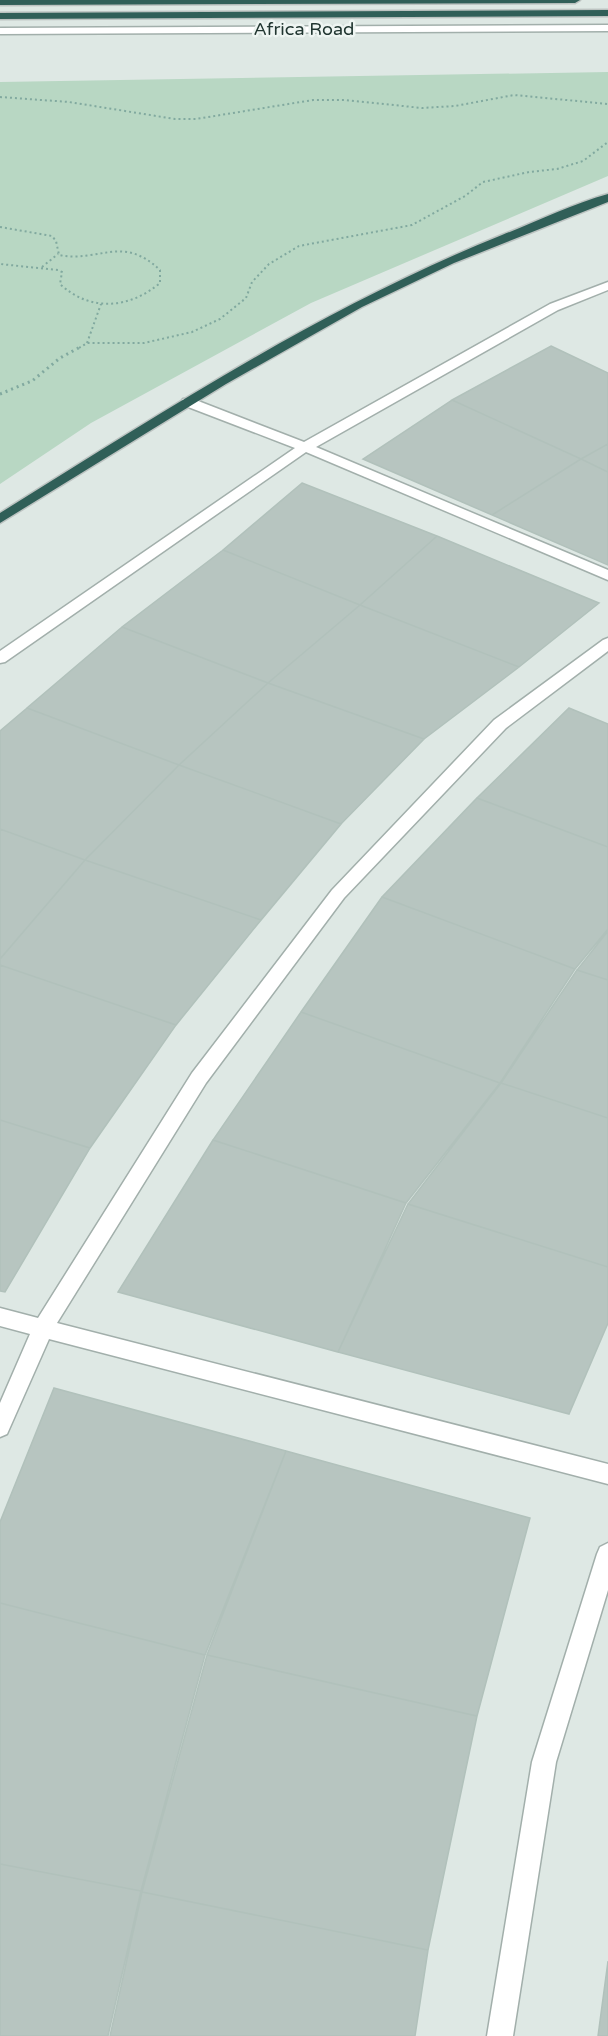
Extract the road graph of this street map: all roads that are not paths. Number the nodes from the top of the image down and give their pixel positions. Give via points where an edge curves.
1 (575, 0) edge
2 (0, 2) edge
3 (608, 13) edge
4 (0, 16) edge
5 (608, 28) edge
6 (0, 31) edge
7 (608, 198) edge
8 (608, 286) edge
9 (188, 402) junction
10 (304, 447) junction
11 (0, 519) edge
12 (608, 575) edge
13 (608, 643) edge
14 (0, 658) edge
15 (0, 1317) edge
16 (43, 1328) junction
17 (0, 1427) edge
18 (608, 1474) edge
19 (608, 1554) edge
20 (501, 2036) edge

1 - 2 highway, Africa Road
3 - 4 highway, Africa Road
5 - 6 street, Africa Road
7 - 9 highway via 489,245 359,304
8 - 10 street via 555,307
9 - 10 street
9 - 11 highway
10 - 12 street
10 - 14 street
13 - 16 street via 500,724 338,894 198,1078
15 - 16 street
16 - 17 street
16 - 18 street
19 - 20 street via 544,1762

